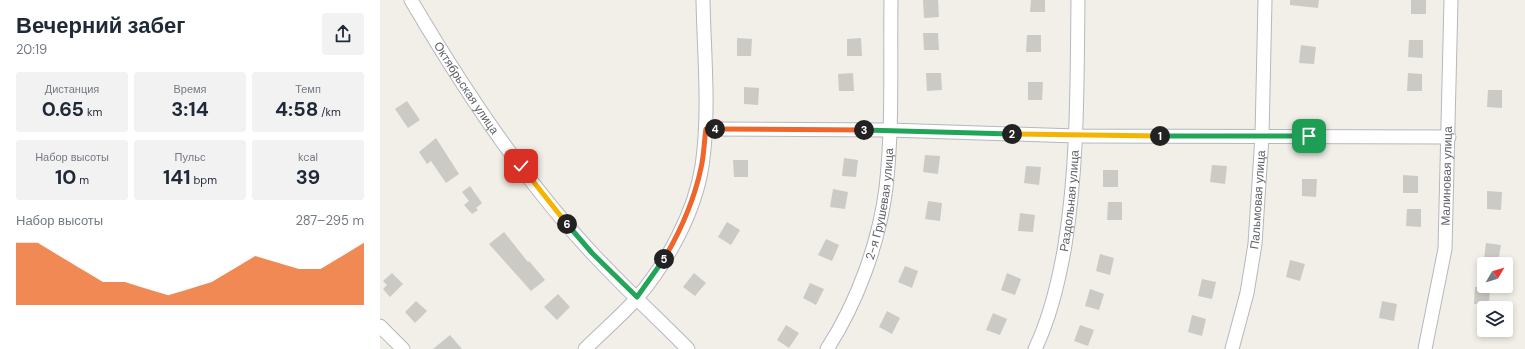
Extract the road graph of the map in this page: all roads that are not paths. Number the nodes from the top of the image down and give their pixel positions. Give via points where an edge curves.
1 (411, 0) edge
2 (703, 0) edge
3 (891, 0) edge
4 (1078, 0) edge
5 (1265, 0) edge
6 (1451, 0) edge
7 (706, 129) junction
8 (889, 130) junction
9 (1076, 136) junction
10 (1262, 136) junction
11 (1449, 137) junction
12 (637, 297) junction
13 (380, 326) edge
14 (403, 349) edge
15 (585, 349) edge
16 (688, 349) edge
17 (827, 349) edge
18 (1035, 349) edge
19 (1232, 349) edge
20 (1425, 349) edge

1 - 12 street, Октябрьская улица via 440,49 526,171 592,253
2 - 7 street
3 - 8 street, 2-я Грушевая улица
4 - 9 street, Раздольная улица
5 - 10 street, Пальмовая улица
6 - 11 street, Малиновая улица
7 - 8 street
7 - 12 street via 702,167 682,228 663,261
8 - 9 street
8 - 17 street, 2-я Грушевая улица via 886,188 879,224 855,295
9 - 10 street
9 - 18 street, Раздольная улица via 1071,205 1059,281
10 - 11 street
10 - 19 street, Пальмовая улица via 1255,244 1247,293
11 - 20 street, Малиновая улица via 1445,249
12 - 15 street
12 - 16 street, Октябрьская улица
13 - 14 street

